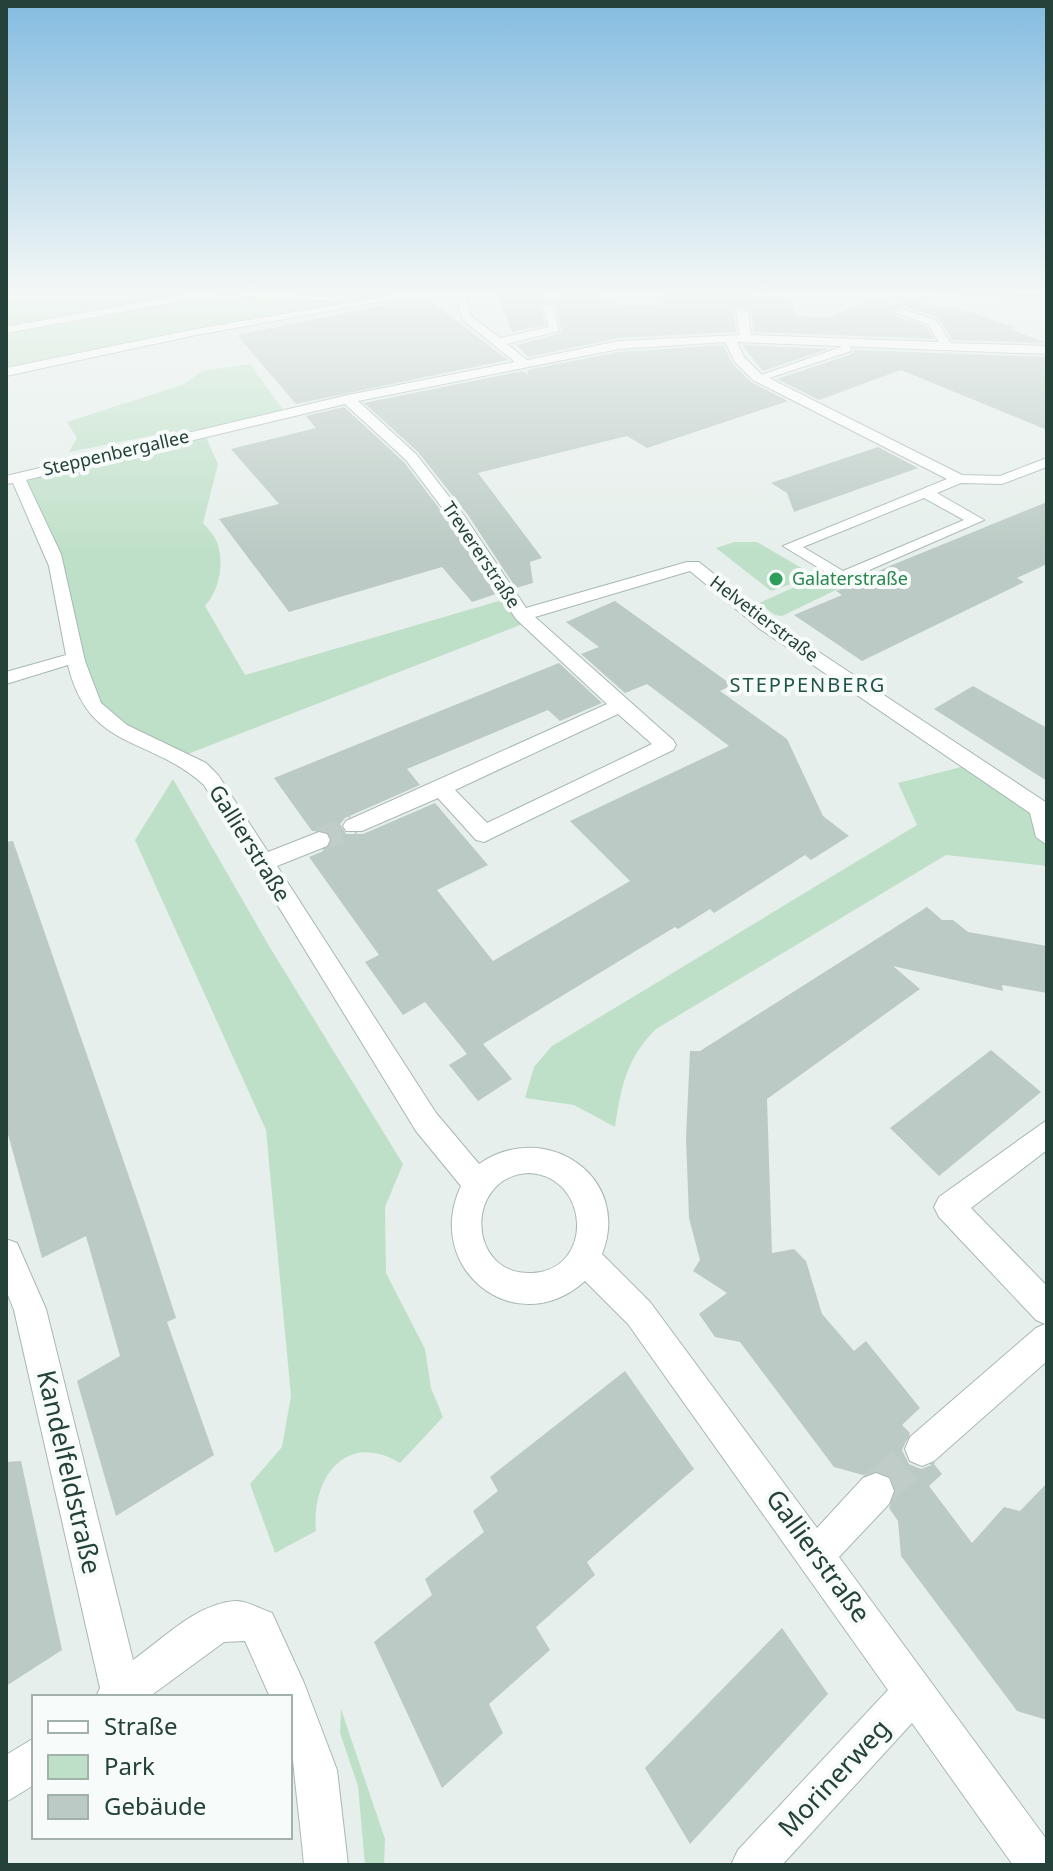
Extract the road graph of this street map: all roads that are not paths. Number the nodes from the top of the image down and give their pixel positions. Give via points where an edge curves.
1 (451, 377) edge
2 (759, 378) edge
3 (348, 399) junction
4 (1047, 462) edge
5 (11, 478) edge
6 (959, 479) junction
7 (925, 493) junction
8 (522, 615) junction
9 (77, 657) junction
10 (6, 678) edge
11 (620, 706) junction
12 (441, 788) junction
13 (354, 826) tunnel mouth
14 (1047, 837) edge
15 (319, 840) tunnel mouth
16 (263, 863) junction
17 (1047, 1133) edge
18 (478, 1185) junction
19 (6, 1254) edge
20 (584, 1258) junction
21 (1047, 1309) edge
22 (1047, 1339) edge
23 (922, 1449) tunnel mouth
24 (876, 1491) tunnel mouth
25 (817, 1554) junction
26 (915, 1691) junction
27 (118, 1695) edge
28 (289, 1695) edge
29 (292, 1703) edge
30 (32, 1761) edge
31 (6, 1781) edge
32 (326, 1865) edge
33 (753, 1865) edge
34 (1039, 1865) edge

1 - 3 street, Steppenbergallee
2 - 6 street
3 - 5 street, Steppenbergallee
3 - 8 street, Trevererstraße via 411,457
4 - 6 street via 1002,480
5 - 9 street, Gallierstraße via 57,565
6 - 7 street
7 - 7 street via 806,540 791,546 842,577 976,520
8 - 11 street, Trevererstraße
8 - 14 street, Helvetierstraße via 693,565 766,625 1040,809
9 - 10 street
9 - 16 street, Gallierstraße via 93,708 137,739 201,769
11 - 12 street
11 - 12 street, Trevererstraße via 666,745 484,834
12 - 13 street
15 - 16 street
16 - 18 street, Gallierstraße via 426,1122
17 - 21 street via 949,1207
18 - 20 street via 514,1162 538,1161 560,1168 579,1184 591,1206 593,1239
18 - 20 street via 465,1209 465,1236 476,1261 496,1279 522,1288 549,1285
19 - 27 street, Kandelfeldstraße via 30,1309
20 - 25 street, Gallierstraße via 639,1313
22 - 23 street
24 - 25 street
25 - 26 street, Gallierstraße
26 - 33 street, Morinerweg
26 - 34 street, Gallierstraße
27 - 28 street, Kandelfeldstraße via 216,1624 239,1620 258,1627
29 - 32 street, Kandelfeldstraße via 316,1770
30 - 31 street

